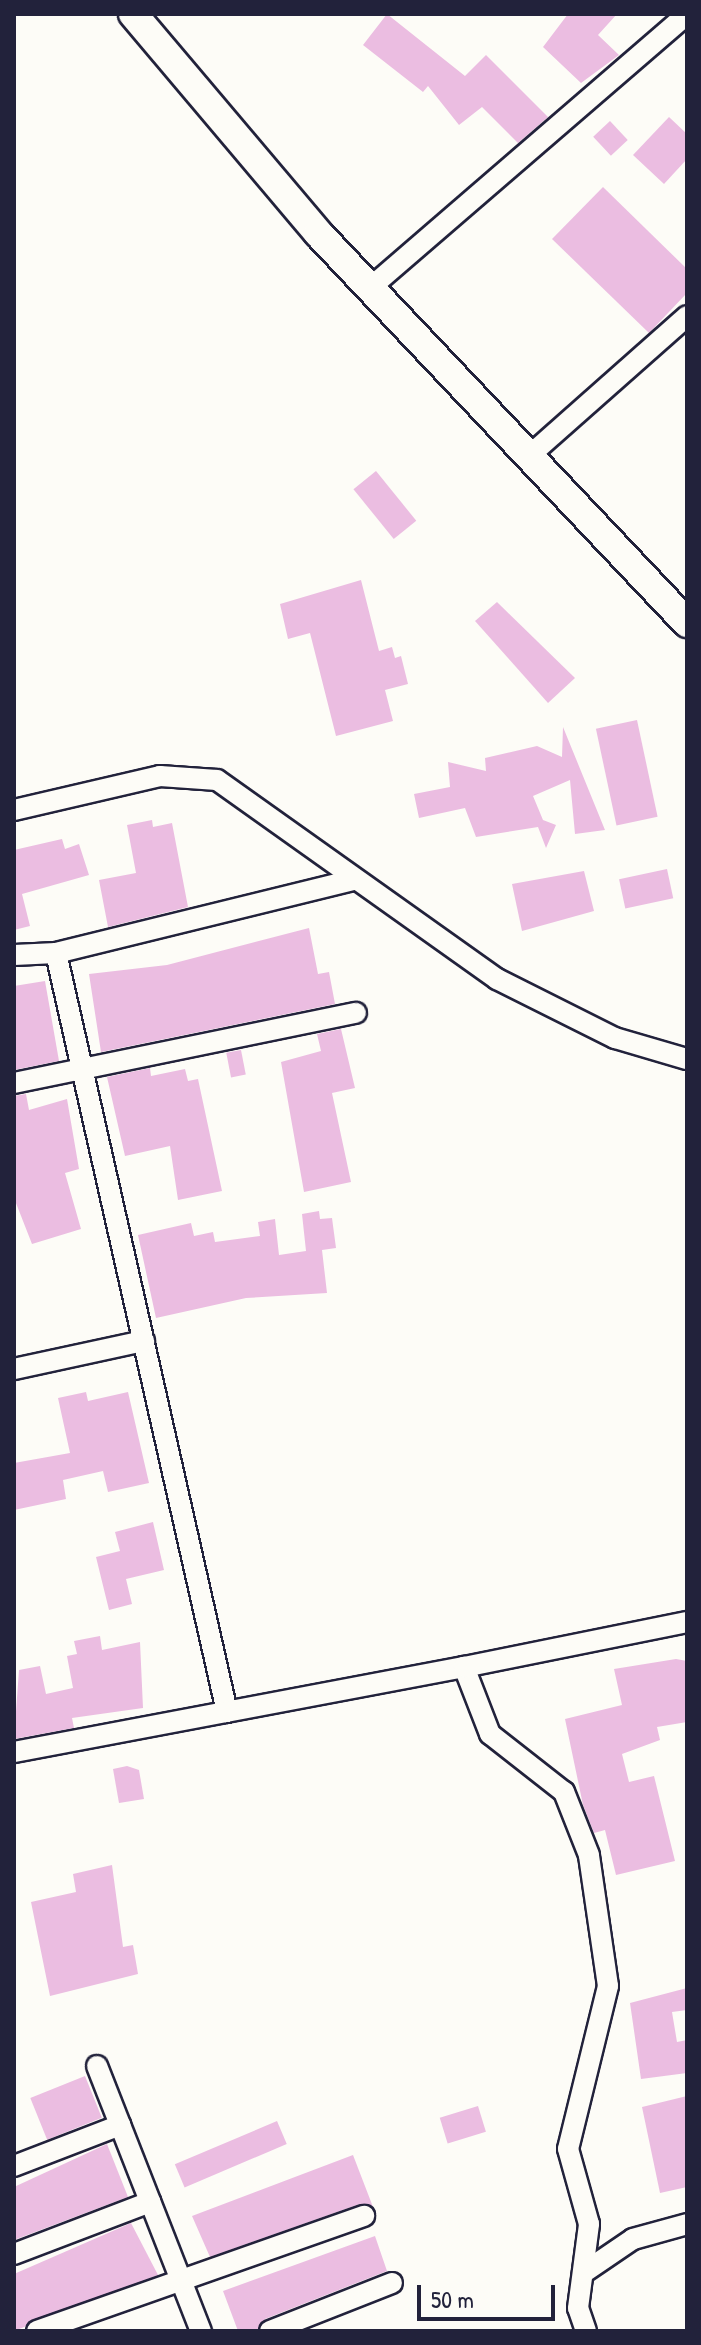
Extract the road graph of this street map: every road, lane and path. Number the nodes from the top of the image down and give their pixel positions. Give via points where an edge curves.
1 (133, 14) edge
2 (687, 14) edge
3 (370, 288) junction
4 (687, 316) edge
5 (529, 456) junction
6 (687, 623) edge
7 (14, 810) edge
8 (353, 880) junction
9 (56, 953) junction
10 (14, 955) edge
11 (356, 1013) dead end
12 (687, 1059) edge
13 (82, 1068) junction
14 (14, 1083) edge
15 (144, 1341) junction
16 (14, 1369) edge
17 (687, 1622) edge
18 (464, 1667) junction
19 (227, 1712) junction
20 (14, 1752) edge
21 (97, 2066) dead end
22 (120, 2125) junction
23 (14, 2166) edge
24 (150, 2202) junction
25 (364, 2216) dead end
26 (687, 2224) edge
27 (14, 2254) edge
28 (583, 2273) junction
29 (180, 2276) junction
30 (392, 2283) dead end
31 (37, 2331) edge
32 (201, 2331) edge
33 (270, 2331) edge
34 (586, 2331) edge

1 - 3 main road
2 - 3 street
3 - 5 main road
4 - 5 street
5 - 6 main road
7 - 8 street via 160,776 217,780
8 - 9 street
8 - 12 street via 497,979 615,1038
9 - 10 street
9 - 13 street
11 - 13 street
13 - 14 street
13 - 15 street
15 - 16 street
15 - 19 street
17 - 18 street
18 - 19 street
18 - 28 street via 490,1734 564,1792 589,1855 608,1986 568,2149 589,2224
19 - 20 street
21 - 22 street
22 - 23 street
22 - 24 street
24 - 27 street
24 - 29 street
25 - 29 street via 200,2276
26 - 28 street via 633,2239
28 - 34 street via 578,2308
29 - 31 street
29 - 32 street
30 - 33 street

